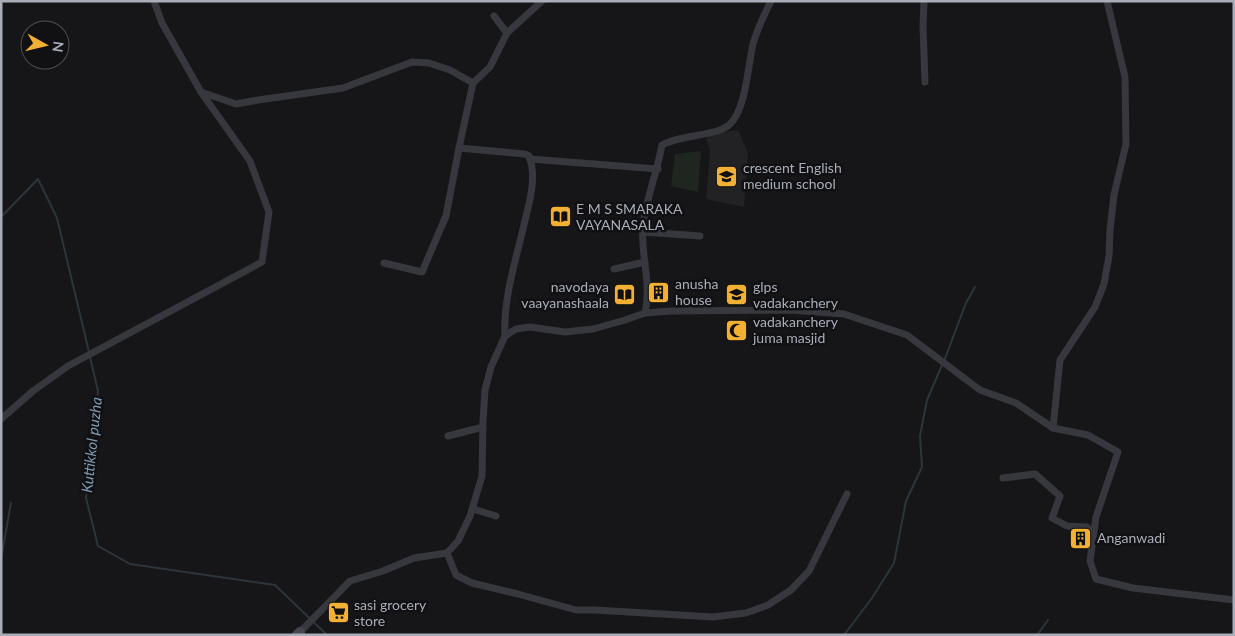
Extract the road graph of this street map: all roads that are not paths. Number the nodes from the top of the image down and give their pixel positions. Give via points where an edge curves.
1 (154, 1) edge
2 (542, 1) edge
3 (771, 1) edge
4 (924, 1) edge
5 (1107, 1) edge
6 (494, 16) dead end
7 (507, 33) junction
8 (925, 82) dead end
9 (473, 83) junction
10 (201, 92) junction
11 (218, 99) junction
12 (218, 116) junction
13 (459, 148) junction
14 (530, 159) junction
15 (658, 169) junction
16 (644, 232) junction
17 (700, 236) dead end
18 (645, 262) junction
19 (384, 263) dead end
20 (614, 269) dead end
21 (645, 313) junction
22 (505, 336) junction
23 (1, 419) edge
24 (483, 427) junction
25 (1053, 428) junction
26 (448, 436) dead end
27 (1003, 478) dead end
28 (847, 494) dead end
29 (472, 509) junction
30 (496, 516) dead end
31 (1093, 536) junction
32 (447, 553) junction
33 (1234, 600) edge
34 (299, 634) edge

1 - 10 street via 162,23
2 - 7 street
3 - 15 street via 754,43 740,108 729,125 662,145
4 - 8 street
5 - 25 street via 1125,77 1126,144 1114,195 1104,284 1095,306 1060,360
6 - 7 street
7 - 9 street via 490,67
9 - 11 street via 450,70 429,63 412,62 343,88 236,104
9 - 13 street
10 - 11 street
10 - 12 street
11 - 12 street
12 - 23 street via 250,161 269,212 262,262 68,366
13 - 14 street via 525,154
13 - 19 street via 446,216 422,272
14 - 15 street
14 - 22 street via 533,168 531,191 506,304
15 - 16 street via 650,192
16 - 17 street
16 - 18 street
18 - 20 street
18 - 21 street via 648,299
21 - 22 street via 593,329 565,332 516,329
21 - 25 street via 791,310 844,314 907,335 980,390 1016,403
22 - 24 street via 491,367
24 - 26 street
24 - 29 street via 482,476
25 - 31 street via 1088,436 1118,452 1096,517
27 - 31 street via 1034,474 1060,496 1052,518 1067,526 1087,526
28 - 32 street via 810,571 791,590 768,605 746,613 713,617 576,610 472,583 456,575
29 - 30 street
29 - 32 street via 458,542
31 - 33 street via 1090,561 1096,579 1133,588
32 - 34 street via 414,558 350,581

